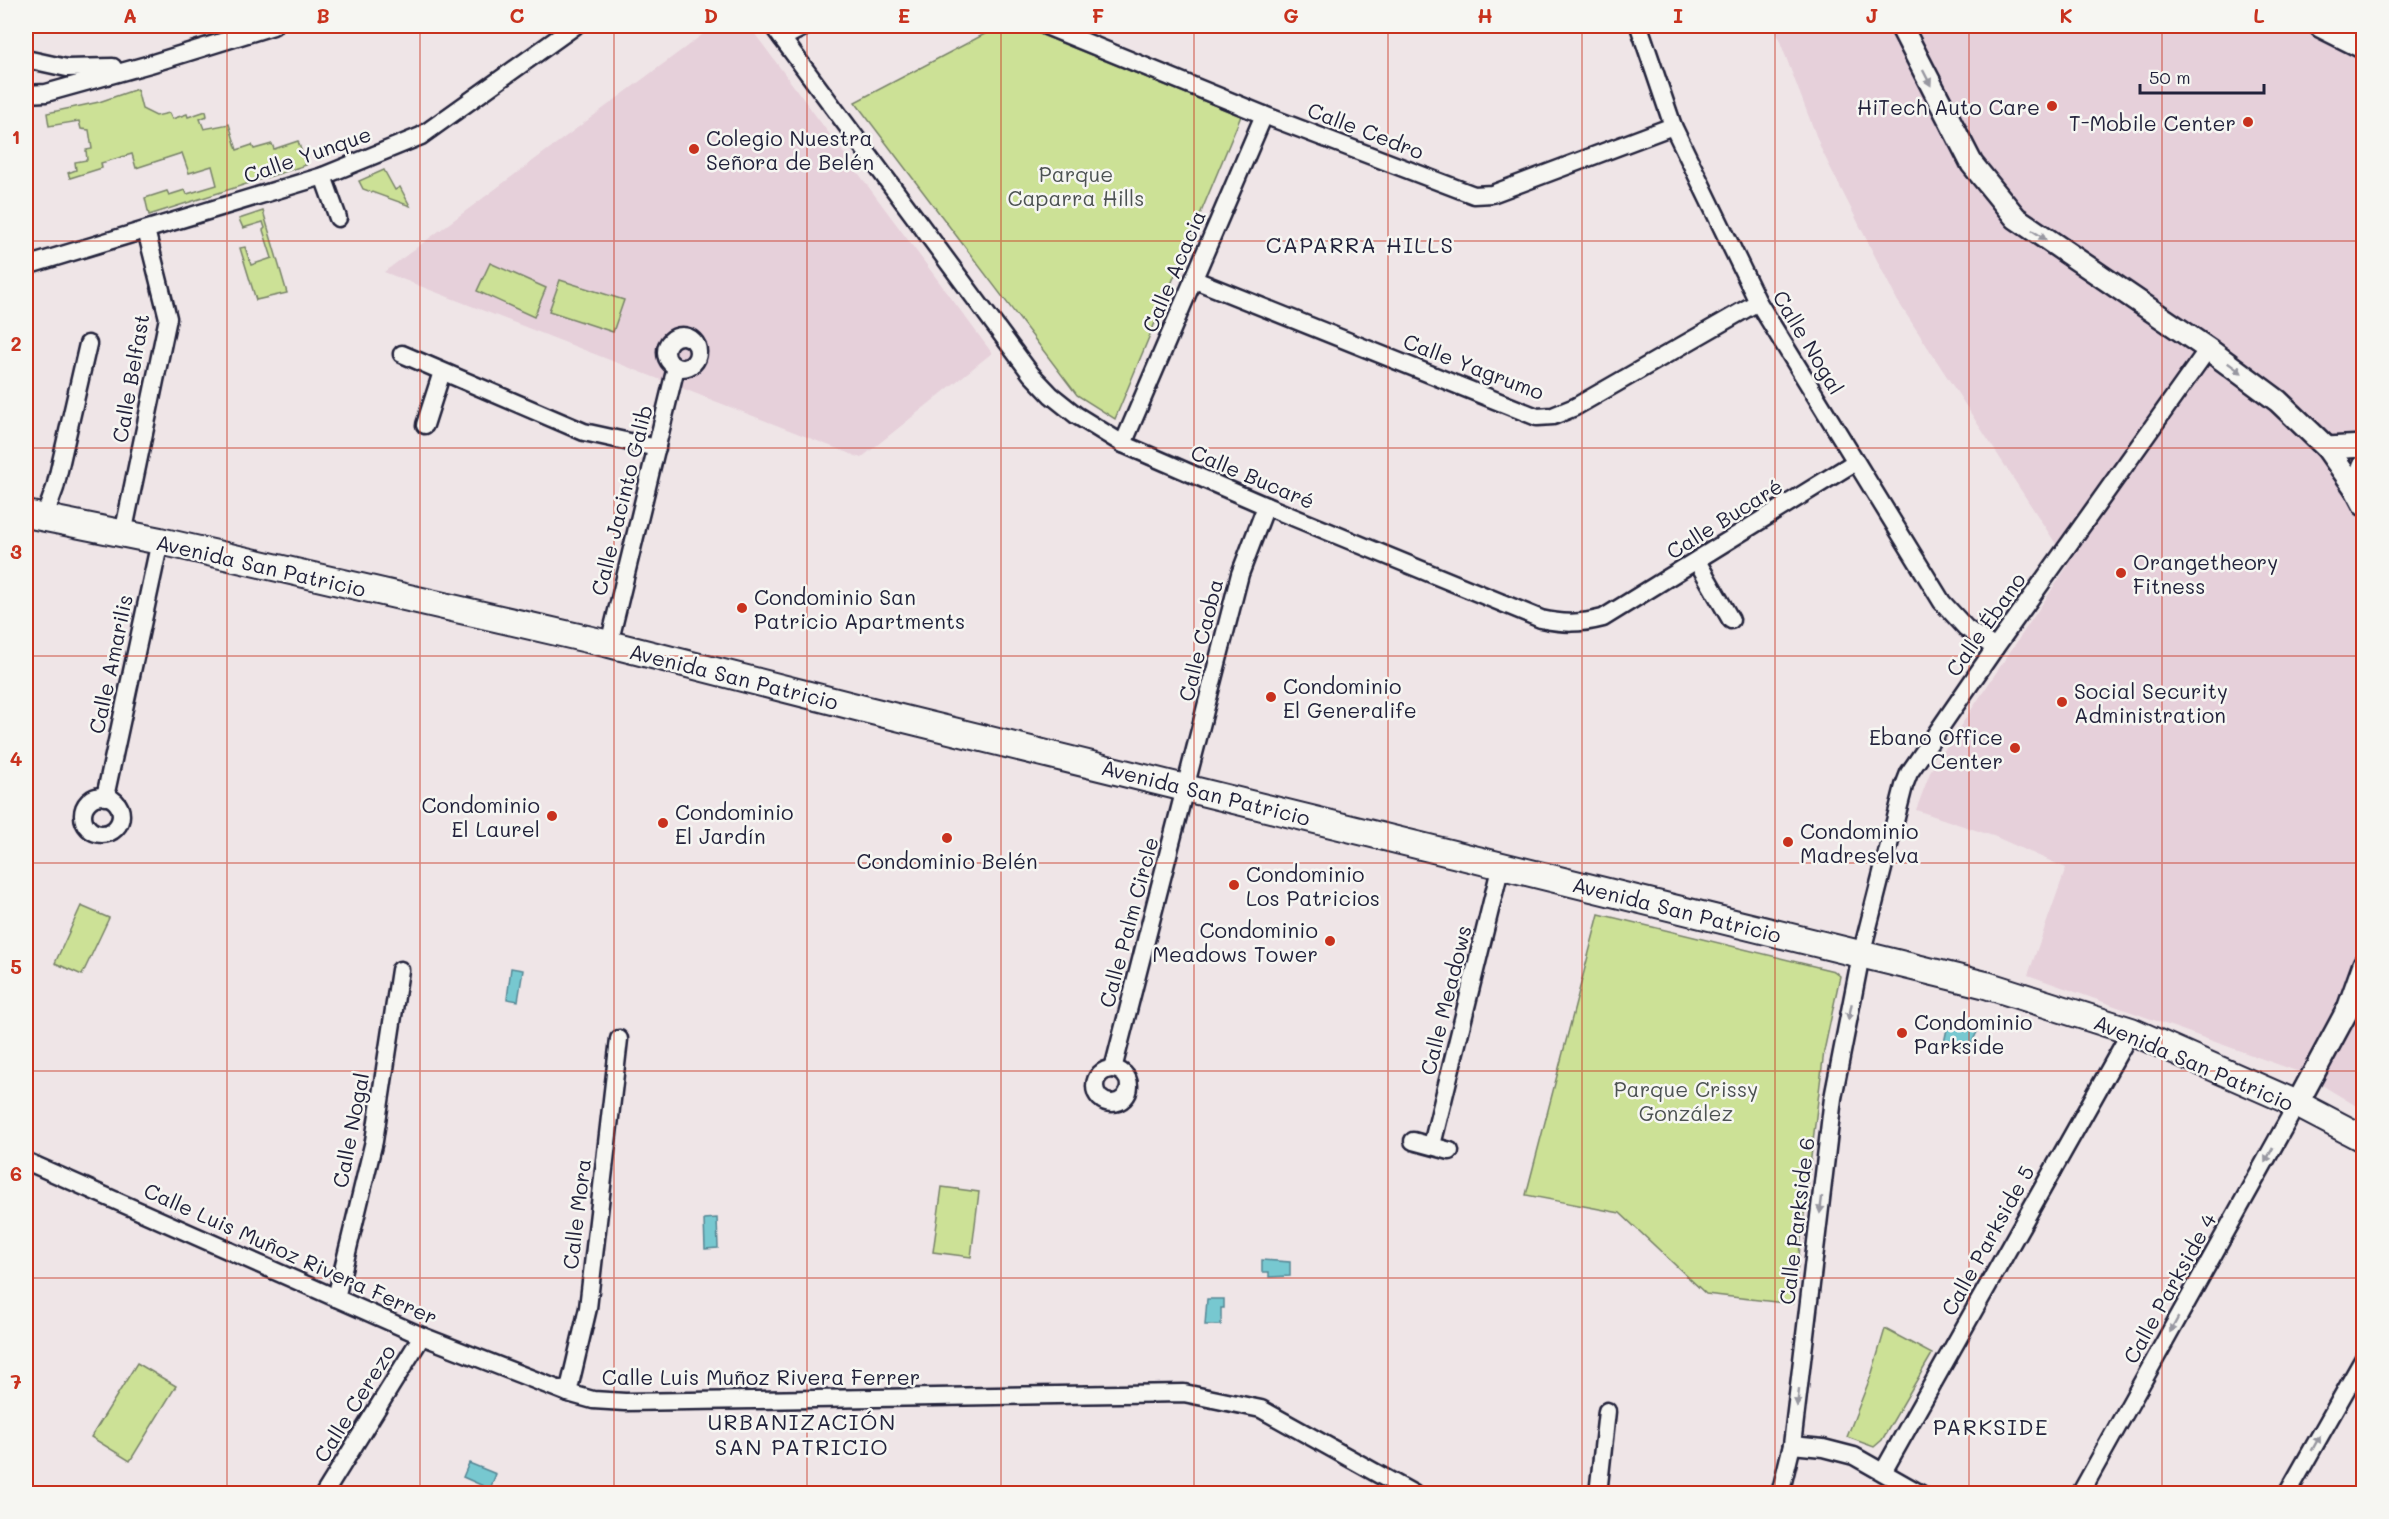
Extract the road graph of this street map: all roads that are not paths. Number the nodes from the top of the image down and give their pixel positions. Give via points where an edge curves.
1 (273, 26) edge
2 (575, 26) edge
3 (806, 26) edge
4 (1046, 26) edge
5 (1639, 26) edge
6 (1901, 26) edge
7 (2320, 26) edge
8 (778, 32) edge
9 (2364, 48) edge
10 (26, 59) edge
11 (150, 64) junction
12 (26, 94) edge
13 (1264, 115) junction
14 (1673, 126) junction
15 (324, 176) junction
16 (338, 218) dead end
17 (146, 230) junction
18 (26, 266) edge
19 (1195, 280) junction
20 (1758, 302) junction
21 (88, 344) dead end
22 (2208, 349) junction
23 (402, 354) dead end
24 (676, 367) dead end
25 (442, 372) junction
26 (425, 425) dead end
27 (1123, 444) junction
28 (2364, 446) edge
29 (657, 448) junction
30 (2327, 448) junction
31 (1855, 462) junction
32 (2364, 465) edge
33 (2359, 496) edge
34 (1266, 506) junction
35 (35, 516) edge
36 (123, 534) junction
37 (160, 541) junction
38 (1696, 561) junction
39 (1731, 620) dead end
40 (609, 644) junction
41 (1995, 648) junction
42 (1187, 787) junction
43 (105, 797) dead end
44 (1501, 865) junction
45 (1861, 955) junction
46 (2364, 964) edge
47 (400, 970) dead end
48 (2131, 1031) junction
49 (619, 1039) dead end
50 (1113, 1069) dead end
51 (2297, 1104) junction
52 (2364, 1139) edge
53 (1413, 1141) dead end
54 (1432, 1145) junction
55 (1450, 1150) dead end
56 (26, 1161) edge
57 (336, 1298) junction
58 (422, 1336) junction
59 (2364, 1359) edge
60 (568, 1393) junction
61 (1607, 1411) dead end
62 (1792, 1445) junction
63 (1883, 1472) junction
64 (324, 1494) edge
65 (1414, 1494) edge
66 (1598, 1494) edge
67 (1780, 1494) edge
68 (1921, 1494) edge
69 (2080, 1494) edge
70 (2287, 1494) edge

1 - 11 street
2 - 15 street, Calle Yunque via 421,136
3 - 8 street
4 - 13 street, Calle Cedro
5 - 14 street, Calle Nogal
6 -> 22 street via 1972,164 2016,218
7 - 9 street
8 - 27 street, Calle Bucaré via 1031,374 1076,415
10 - 11 street via 67,68
11 - 12 street via 46,93
13 - 14 street, Calle Cedro via 1474,195 1492,194
13 - 19 street, Calle Acacia
14 - 20 street, Calle Nogal
15 - 16 street
15 - 17 street, Calle Yunque
17 - 18 street, Calle Yunque
17 - 36 street, Calle Belfast via 168,318
19 - 20 street, Calle Yagrumo via 1537,417 1553,416 1575,407
19 - 27 street, Calle Acacia
20 - 31 street, Calle Nogal
21 - 35 street via 55,488
22 -> 30 street via 2278,401
22 - 41 street, Calle Ébano
23 - 25 street
24 - 29 street, Calle Jacinto Galib
25 - 26 street
25 - 29 street via 584,432
27 - 34 street, Calle Bucaré
28 - 30 street
29 - 40 street, Calle Jacinto Galib
30 - 33 street
31 - 38 street, Calle Bucaré
31 - 41 street, Calle Nogal via 1942,602 1966,627
32 - 33 street
34 - 38 street, Calle Bucaré via 1541,619 1560,623 1582,624 1603,618
34 - 42 street, Calle Caoba via 1240,574
35 - 36 main road, Avenida San Patricio
36 - 37 main road, Avenida San Patricio
37 - 40 main road, Avenida San Patricio
37 - 43 street, Calle Amarilis
38 - 39 street
40 - 42 main road, Avenida San Patricio
41 - 45 street, Calle Ébano via 1909,773
42 - 44 main road, Avenida San Patricio
42 - 50 street, Calle Palm Circle
44 - 45 main road, Avenida San Patricio
44 - 54 street, Calle Meadows
45 - 48 main road, Avenida San Patricio via 1986,985
45 -> 62 street, Calle Parkside 6 via 1833,1098
46 - 51 street via 2348,1009
47 - 57 street, Calle Nogal via 374,1141
48 - 51 main road, Avenida San Patricio
48 - 63 street, Calle Parkside 5
49 - 60 street, Calle Mora via 588,1308
51 - 52 main road, Avenida San Patricio
51 -> 69 street, Calle Parkside 4
53 - 54 street
54 - 55 street
56 - 57 street, Calle Luis Muñoz Rivera Ferrer
57 - 58 street, Calle Luis Muñoz Rivera Ferrer
58 - 60 street, Calle Luis Muñoz Rivera Ferrer
58 - 64 street, Calle Cerezo
70 -> 59 street
60 - 65 street, Calle Luis Muñoz Rivera Ferrer via 593,1400 625,1402 1184,1394 1261,1409
61 - 66 street
62 - 63 street via 1854,1456
62 - 67 street, Calle Parkside 6
63 - 68 street

